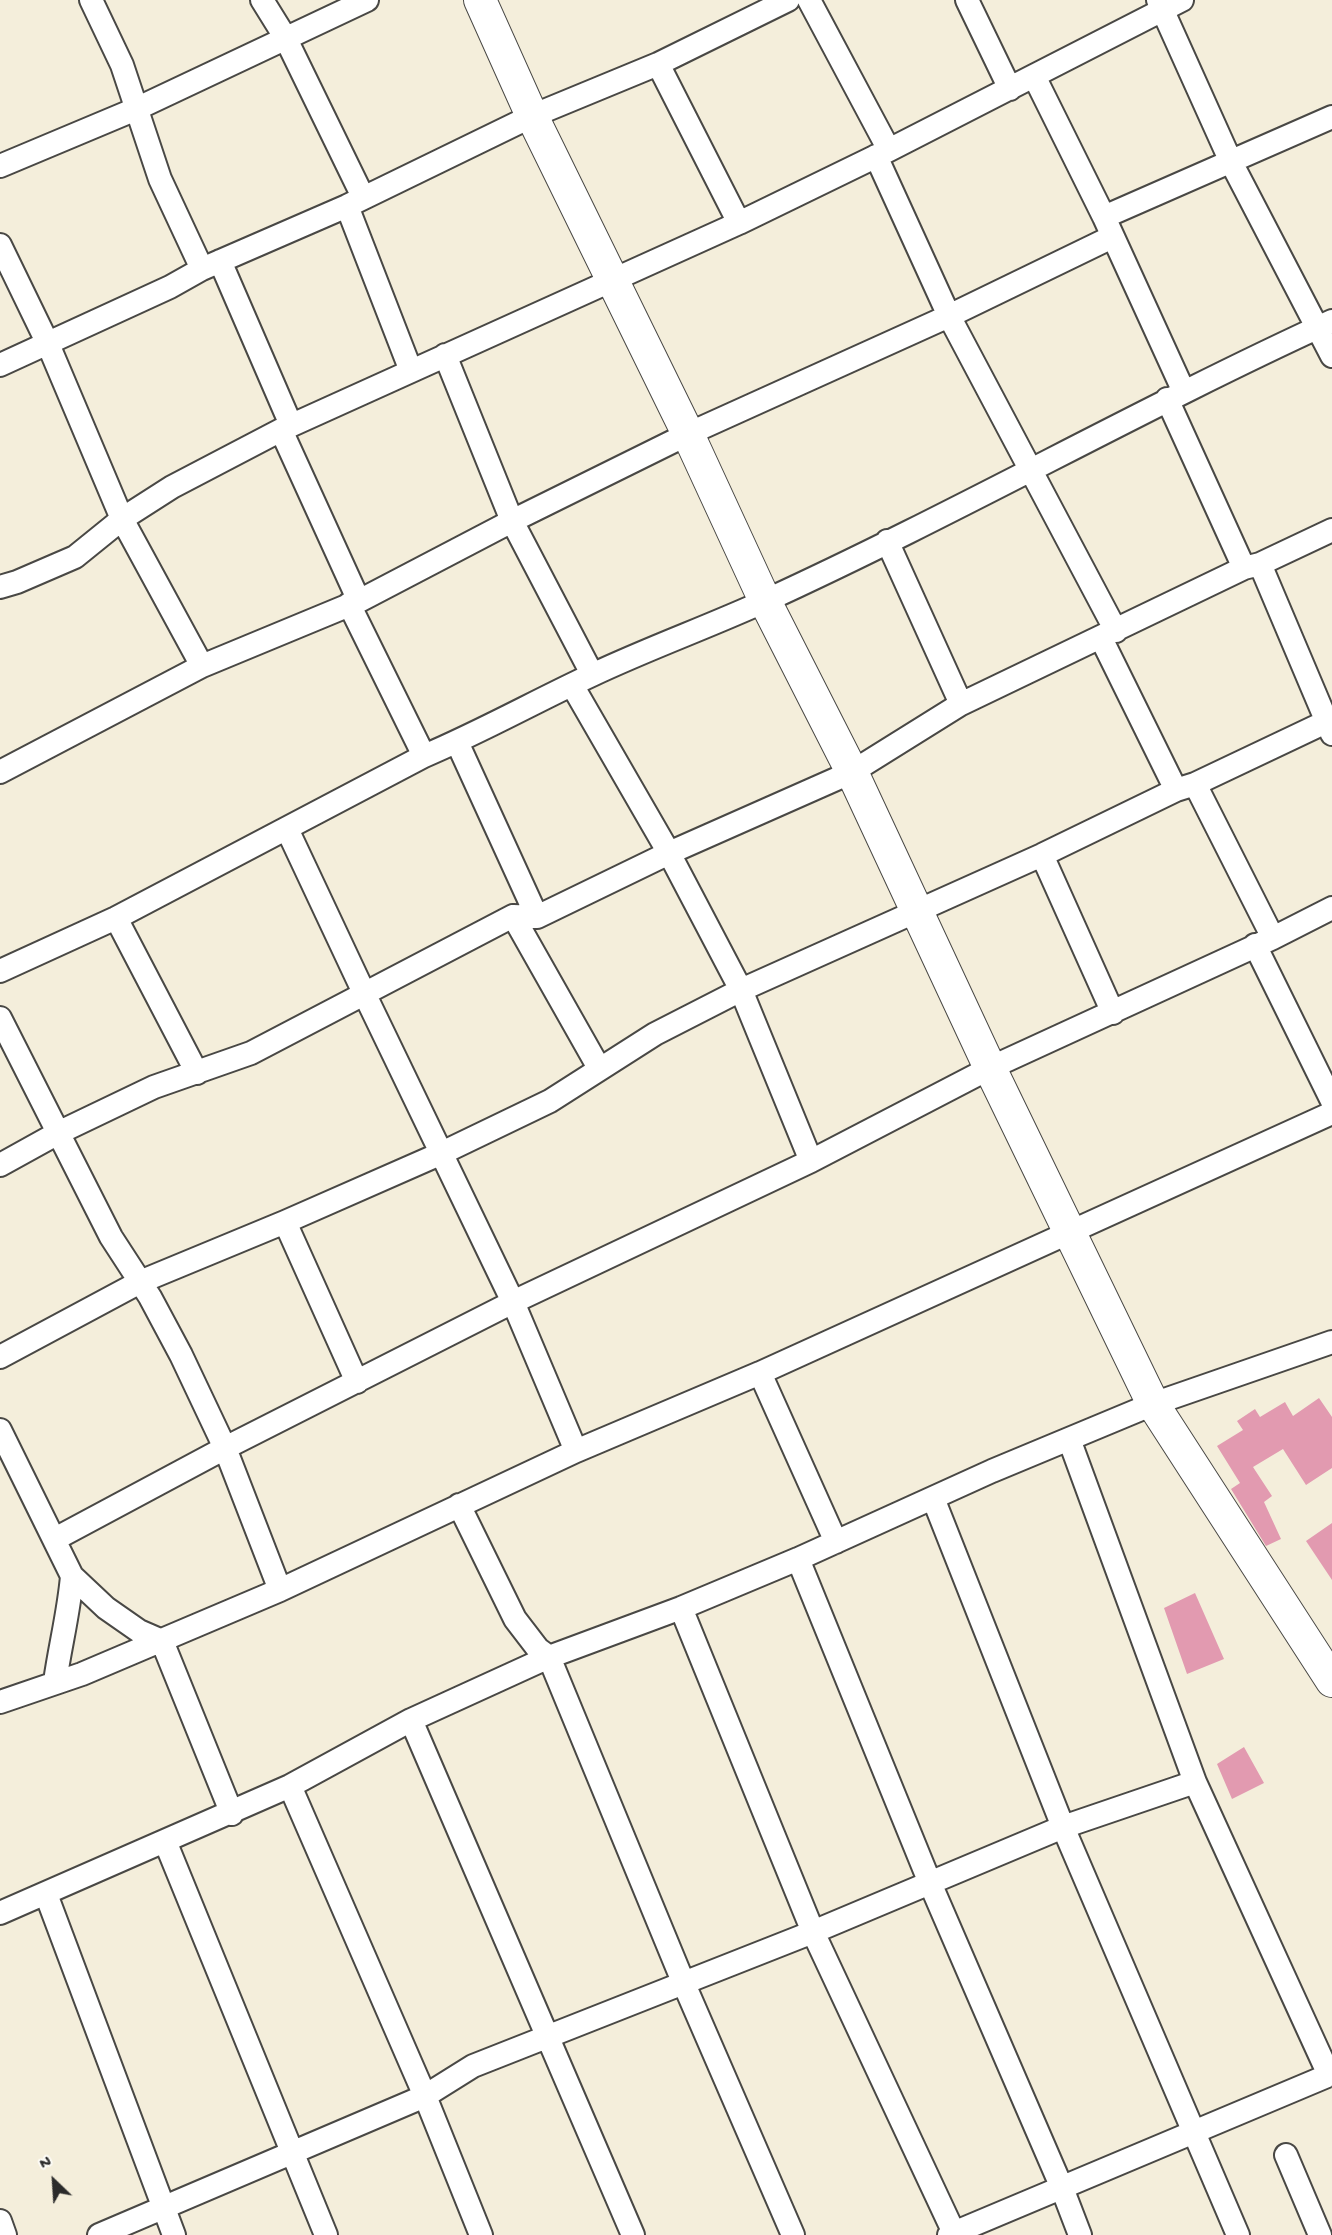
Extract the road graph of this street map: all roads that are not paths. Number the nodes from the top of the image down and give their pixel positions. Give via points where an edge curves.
1 (91, 0) edge
2 (262, 0) edge
3 (367, 0) edge
4 (480, 0) edge
5 (788, 0) edge
6 (809, 0) edge
7 (967, 0) edge
8 (1167, 3) edge
9 (285, 37) junction
10 (658, 64) junction
11 (1034, 76) junction
12 (1010, 89) junction
13 (136, 110) junction
14 (532, 116) junction
15 (1332, 117) edge
16 (882, 153) junction
17 (1232, 162) junction
18 (0, 166) edge
19 (355, 202) junction
20 (739, 223) junction
21 (1108, 227) junction
22 (0, 245) edge
23 (211, 265) junction
24 (611, 279) junction
25 (949, 316) junction
26 (1324, 324) edge
27 (48, 344) junction
28 (445, 355) junction
29 (1332, 356) edge
30 (0, 364) edge
31 (411, 371) junction
32 (1175, 396) junction
33 (286, 428) junction
34 (688, 434) junction
35 (1030, 471) junction
36 (122, 519) junction
37 (512, 521) junction
38 (1332, 530) edge
39 (887, 541) junction
40 (1252, 566) junction
41 (0, 587) edge
42 (765, 601) junction
43 (354, 603) junction
44 (1108, 635) junction
45 (202, 666) junction
46 (592, 674) junction
47 (572, 685) junction
48 (961, 704) junction
49 (1330, 725) edge
50 (457, 742) junction
51 (424, 756) junction
52 (0, 772) edge
53 (852, 772) junction
54 (1185, 787) junction
55 (287, 829) junction
56 (669, 853) junction
57 (1042, 855) junction
58 (1332, 908) edge
59 (916, 911) junction
60 (513, 916) junction
61 (537, 916) junction
62 (116, 918) junction
63 (1264, 942) junction
64 (0, 971) edge
65 (741, 990) junction
66 (365, 995) junction
67 (1113, 1012) junction
68 (0, 1018) edge
69 (599, 1068) junction
70 (990, 1068) junction
71 (197, 1073) junction
72 (1332, 1101) edge
73 (1332, 1113) edge
74 (58, 1132) junction
75 (442, 1153) junction
76 (811, 1161) junction
77 (0, 1165) edge
78 (285, 1222) junction
79 (1068, 1232) junction
80 (140, 1282) junction
81 (513, 1302) junction
82 (1332, 1342) edge
83 (0, 1357) edge
84 (760, 1373) junction
85 (357, 1382) junction
86 (1153, 1404) junction
87 (0, 1430) edge
88 (1069, 1438) junction
89 (225, 1448) junction
90 (576, 1451) junction
91 (933, 1498) junction
92 (459, 1505) junction
93 (55, 1539) junction
94 (836, 1542) junction
95 (798, 1559) junction
96 (72, 1576) junction
97 (280, 1590) junction
98 (681, 1608) junction
99 (162, 1641) junction
100 (549, 1657) junction
101 (55, 1682) junction
102 (1332, 1682) edge
103 (0, 1702) edge
104 (411, 1720) junction
105 (1195, 1782) junction
106 (290, 1786) junction
107 (231, 1814) junction
108 (1063, 1827) junction
109 (165, 1841) junction
110 (930, 1883) junction
111 (46, 1894) junction
112 (0, 1913) edge
113 (813, 1932) junction
114 (684, 1984) junction
115 (549, 2035) junction
116 (1331, 2074) edge
117 (425, 2096) junction
118 (1194, 2132) junction
119 (293, 2154) junction
120 (1286, 2155) dead end
121 (1062, 2188) junction
122 (163, 2209) junction
123 (0, 2221) edge
124 (952, 2234) edge
125 (5, 2235) edge
126 (99, 2235) edge
127 (174, 2235) edge
128 (326, 2235) edge
129 (481, 2235) edge
130 (633, 2235) edge
131 (793, 2235) edge
132 (1080, 2235) edge
133 (1238, 2235) edge
134 (1320, 2235) edge

1 - 13 street via 122,65
2 - 9 street
3 - 9 street
4 - 14 street
5 - 10 street
6 - 16 street
7 - 12 street
8 - 11 street
8 - 17 street
9 - 13 street
9 - 19 street
10 - 14 street
10 - 20 street
11 - 12 street
11 - 21 street
12 - 16 street
13 - 18 street
13 - 23 street via 160,180
14 - 19 street
14 - 24 street
15 - 17 street
16 - 20 street
16 - 25 street
17 - 21 street
17 - 26 street
19 - 23 street
19 - 31 street
20 - 24 street
21 - 25 street
21 - 32 street
22 - 27 street
23 - 27 street
23 - 33 street
24 - 28 street
24 - 34 street
25 - 34 street
25 - 35 street
26 - 29 street
26 - 32 street
27 - 30 street
27 - 36 street
28 - 31 street
28 - 37 street
31 - 33 street
32 - 35 street
32 - 40 street
33 - 36 street via 172,487
33 - 43 street
34 - 37 street
34 - 42 street
35 - 39 street
35 - 44 street
36 - 41 street via 75,557
36 - 45 street
37 - 43 street
37 - 46 street
38 - 40 street
39 - 42 street
39 - 48 street
40 - 44 street
40 - 49 street
42 - 46 street
42 - 53 street
43 - 45 street
43 - 51 street
44 - 48 street
44 - 54 street
45 - 52 street
46 - 47 street
47 - 50 street
47 - 56 street
48 - 53 street
49 - 54 street
50 - 51 street
50 - 61 street
51 - 55 street
53 - 56 street
53 - 59 street
54 - 57 street
54 - 63 street
55 - 62 street
55 - 66 street
56 - 61 street
56 - 65 street
57 - 59 street
57 - 67 street
58 - 63 street
59 - 65 street
59 - 70 street
60 - 61 street
60 - 66 street
60 - 69 street
62 - 64 street
62 - 71 street
63 - 67 street
63 - 72 street
65 - 69 street
65 - 76 street
66 - 71 street via 251,1053
66 - 75 street
67 - 70 street
68 - 74 street
69 - 75 street via 550,1101
70 - 76 street
70 - 79 street
71 - 74 street via 154,1087
73 - 79 street
74 - 77 street
74 - 80 street via 111,1237
75 - 78 street
75 - 81 street
76 - 81 street
78 - 80 street
78 - 85 street
79 - 84 street
79 - 86 street
80 - 83 street
80 - 89 street
81 - 85 street
81 - 90 street
82 - 86 street
84 - 90 street
84 - 94 street
85 - 89 street
86 - 88 street
86 - 102 street
87 - 93 street
88 - 91 street
88 - 105 street
89 - 93 street
89 - 97 street
90 - 92 street
91 - 94 street
91 - 108 street
92 - 97 street
92 - 100 street via 515,1618 538,1649
93 - 96 street
94 - 95 street
95 - 98 street
95 - 110 street
96 - 99 street via 114,1614
96 - 101 street
97 - 99 street
98 - 100 street
98 - 113 street
99 - 101 street
99 - 107 street
100 - 104 street
100 - 114 street
101 - 103 street
104 - 106 street
104 - 115 street
105 - 108 street
105 - 116 street
106 - 107 street
106 - 117 street
107 - 109 street
108 - 110 street
108 - 118 street
109 - 111 street
109 - 119 street
110 - 113 street
110 - 121 street
111 - 112 street
111 - 122 street
113 - 114 street
113 - 124 street
114 - 115 street
114 - 131 street
115 - 117 street via 473,2066
115 - 130 street
116 - 118 street
117 - 119 street
117 - 129 street
118 - 121 street
118 - 133 street
119 - 122 street
119 - 128 street
120 - 134 street
121 - 124 street
121 - 132 street
122 - 126 street
122 - 127 street
123 - 125 street

